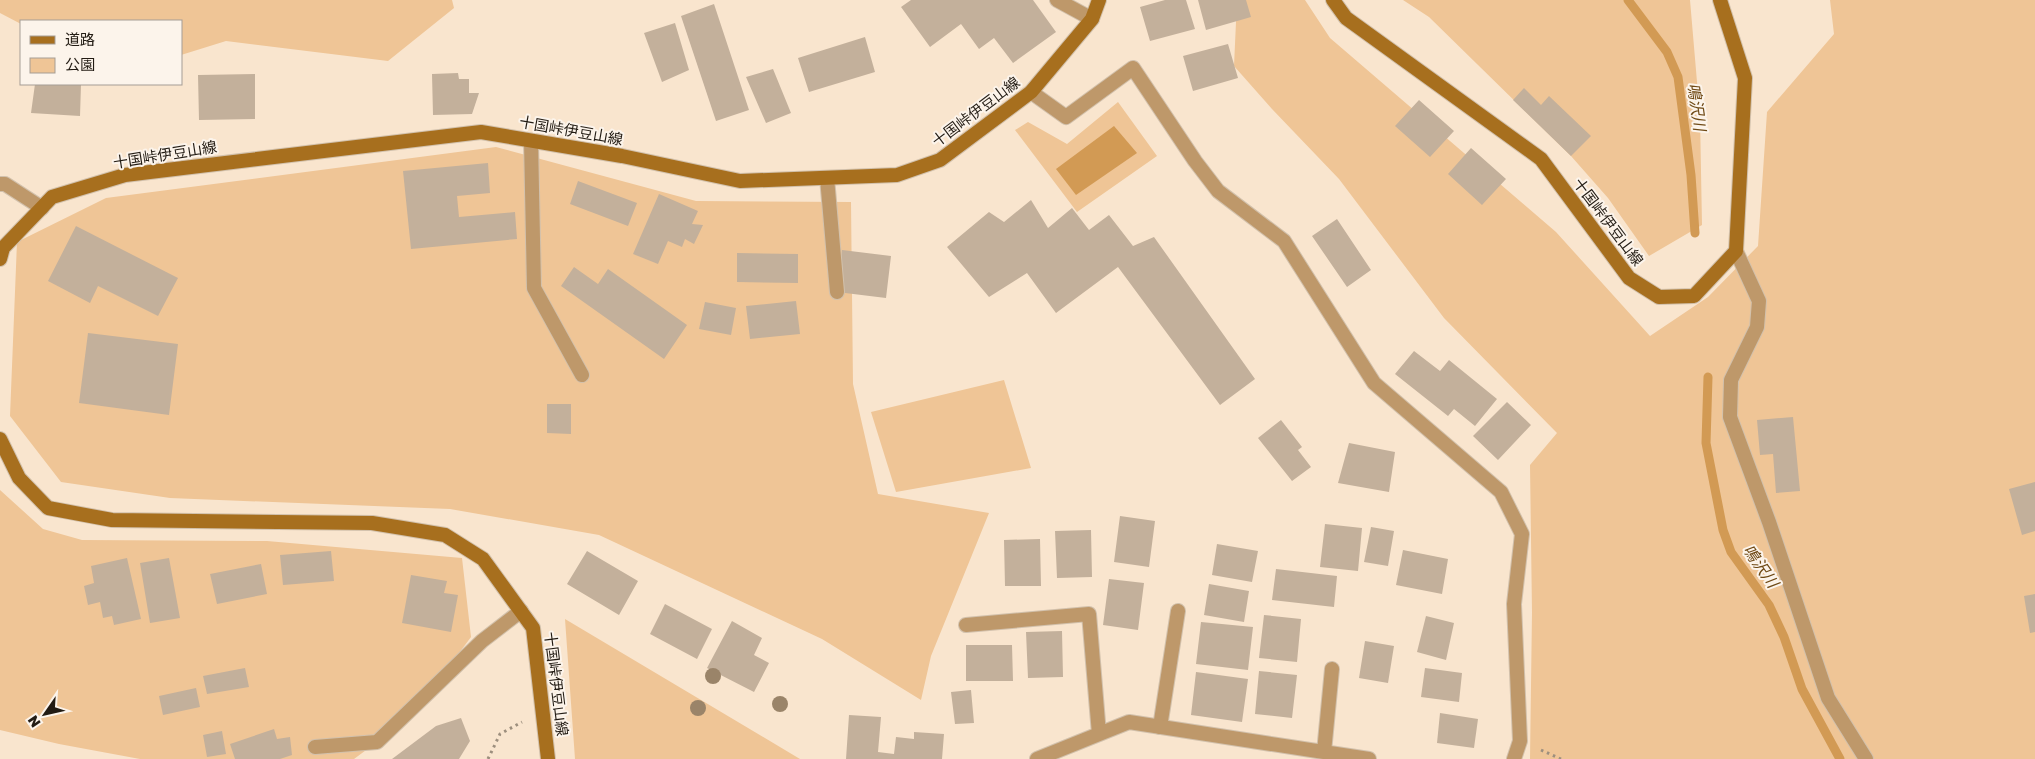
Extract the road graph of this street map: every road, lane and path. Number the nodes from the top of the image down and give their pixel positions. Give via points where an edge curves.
1 (1057, 0) edge
2 (1099, 0) edge
3 (1333, 0) edge
4 (1720, 0) edge
5 (1092, 19) junction
6 (1031, 92) junction
7 (531, 141) junction
8 (827, 178) junction
9 (0, 184) edge
10 (42, 208) junction
11 (1736, 251) junction
12 (0, 259) edge
13 (837, 292) dead end
14 (582, 375) dead end
15 (0, 439) edge
16 (521, 611) junction
17 (1178, 611) dead end
18 (966, 625) dead end
19 (1332, 669) dead end
20 (543, 712) junction
21 (1160, 727) junction
22 (1099, 734) junction
23 (315, 747) dead end
24 (1324, 752) junction
25 (1043, 757) edge
26 (1340, 757) edge
27 (488, 759) edge
28 (548, 759) edge
29 (1369, 759) edge
30 (1514, 759) edge
31 (1866, 759) edge

1 - 5 street
2 - 5 main road, 十国峠伊豆山線
3 - 11 main road, 十国峠伊豆山線 via 1346,18 1542,159 1629,278 1659,297 1694,296
4 - 11 main road via 1745,78
5 - 6 main road, 十国峠伊豆山線
6 - 8 main road, 十国峠伊豆山線 via 940,160 897,174
6 - 30 street via 1066,117 1133,68 1194,161 1218,191 1284,241 1374,383 1500,492 1522,534 1514,604 1520,741
7 - 8 main road, 十国峠伊豆山線 via 740,181
7 - 10 main road, 十国峠伊豆山線 via 481,132 125,175 52,197
7 - 14 street via 534,288
8 - 13 street
9 - 10 street
10 - 12 main road, 十国峠伊豆山線 via 3,248
11 - 31 street via 1759,301 1757,326 1731,380 1730,417 1828,698
15 - 16 main road, 十国峠伊豆山線 via 19,478 48,508 112,520 372,523 445,535 483,559
16 - 20 main road, 十国峠伊豆山線 via 533,628
16 - 23 street via 482,641 377,742
17 - 21 street
18 - 22 street via 1089,614
19 - 24 street
20 - 27 path via 500,734
20 - 28 main road, 十国峠伊豆山線
21 - 22 street via 1129,722
21 - 24 street
22 - 25 street
24 - 26 street
26 - 29 street

